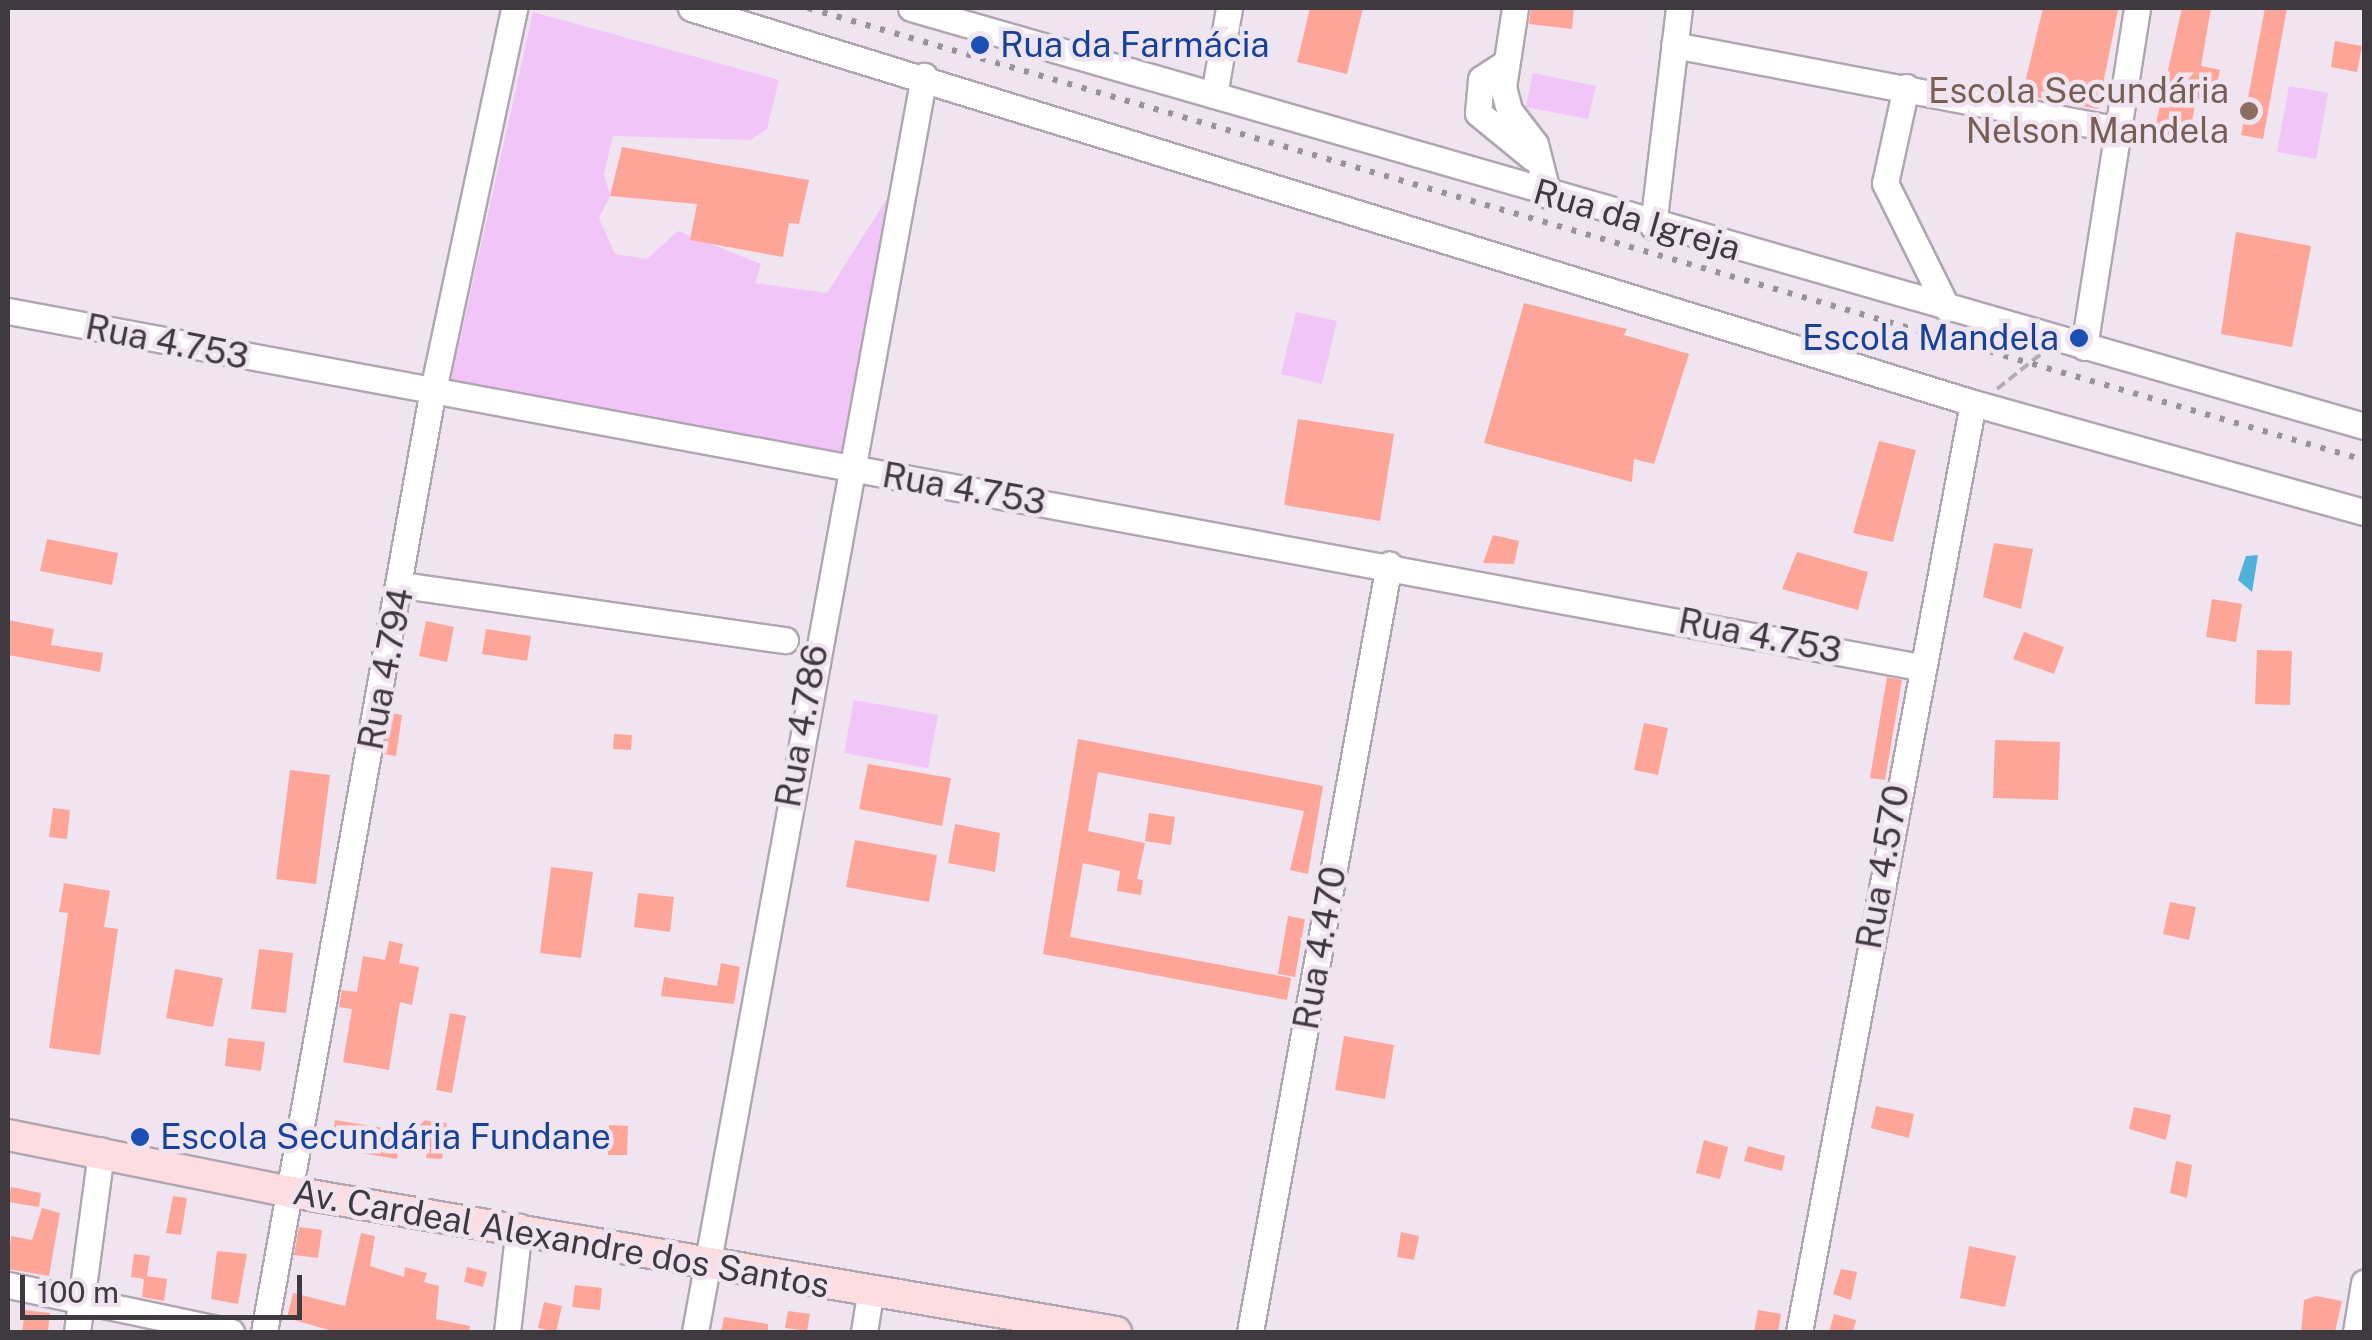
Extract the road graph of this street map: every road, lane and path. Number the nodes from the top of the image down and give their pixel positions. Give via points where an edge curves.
1 (514, 8) edge
2 (691, 8) edge
3 (911, 8) edge
4 (1230, 8) edge
5 (1515, 8) edge
6 (1679, 8) edge
7 (2137, 8) edge
8 (945, 12) edge
9 (1674, 45) junction
10 (924, 76) junction
11 (1906, 88) junction
12 (1214, 95) junction
13 (2116, 129) junction
14 (1548, 194) junction
15 (1653, 226) junction
16 (1947, 308) junction
17 (8, 311) edge
18 (2084, 346) junction
19 (432, 394) junction
20 (1973, 403) junction
21 (2364, 426) edge
22 (848, 469) junction
23 (2364, 512) edge
24 (1389, 564) junction
25 (402, 585) junction
26 (784, 640) dead end
27 (1920, 668) junction
28 (8, 1135) edge
29 (102, 1151) junction
30 (286, 1191) junction
31 (518, 1227) junction
32 (706, 1264) junction
33 (2364, 1283) edge
34 (8, 1285) edge
35 (870, 1294) junction
36 (83, 1299) junction
37 (1054, 1327) edge
38 (77, 1332) edge
39 (231, 1332) edge
40 (264, 1332) edge
41 (506, 1332) edge
42 (695, 1332) edge
43 (864, 1332) edge
44 (1116, 1332) edge
45 (1250, 1332) edge
46 (1799, 1332) edge
47 (2356, 1332) edge

1 - 19 street, Rua 4.794
2 - 10 street, Rua da Igreja
3 - 8 street, Rua da Igreja
4 - 12 street
5 - 14 street via 1504,64 1508,110 1544,168
6 - 9 street
7 - 13 street
8 - 12 street, Rua da Igreja
9 - 11 street
9 - 15 street
10 - 20 street, Rua da Igreja
10 - 22 street, Rua 4.786
11 - 13 street
11 - 16 street via 1885,183
12 - 14 street, Rua da Igreja
13 - 18 street
14 - 15 street, Rua da Igreja
15 - 16 street, Rua da Igreja
16 - 18 street, Rua da Igreja
17 - 19 street, Rua 4.753
18 - 20 path via 2042,352
18 - 21 street, Rua da Igreja
19 - 22 street, Rua 4.753
19 - 25 street, Rua 4.794
20 - 23 street, Rua da Igreja
20 - 27 street, Rua 4.570
22 - 24 street, Rua 4.753
22 - 32 street, Rua 4.786
24 - 27 street, Rua 4.753
24 - 45 street, Rua 4.470
25 - 26 street
25 - 30 street, Rua 4.794
27 - 46 street, Rua 4.570
28 - 29 main road, Av. Cardeal Alexandre dos Santos
29 - 30 main road, Av. Cardeal Alexandre dos Santos
29 - 36 street
30 - 31 main road, Av. Cardeal Alexandre dos Santos
30 - 40 street, Rua 4.794
31 - 32 main road, Av. Cardeal Alexandre dos Santos
31 - 41 street
32 - 35 main road, Av. Cardeal Alexandre dos Santos
32 - 42 street, Rua 4.786
33 - 47 street
34 - 36 street
35 - 37 main road, Av. Cardeal Alexandre dos Santos
35 - 43 street
36 - 38 street
36 - 39 street
37 - 44 main road, Av. Cardeal Alexandre dos Santos

